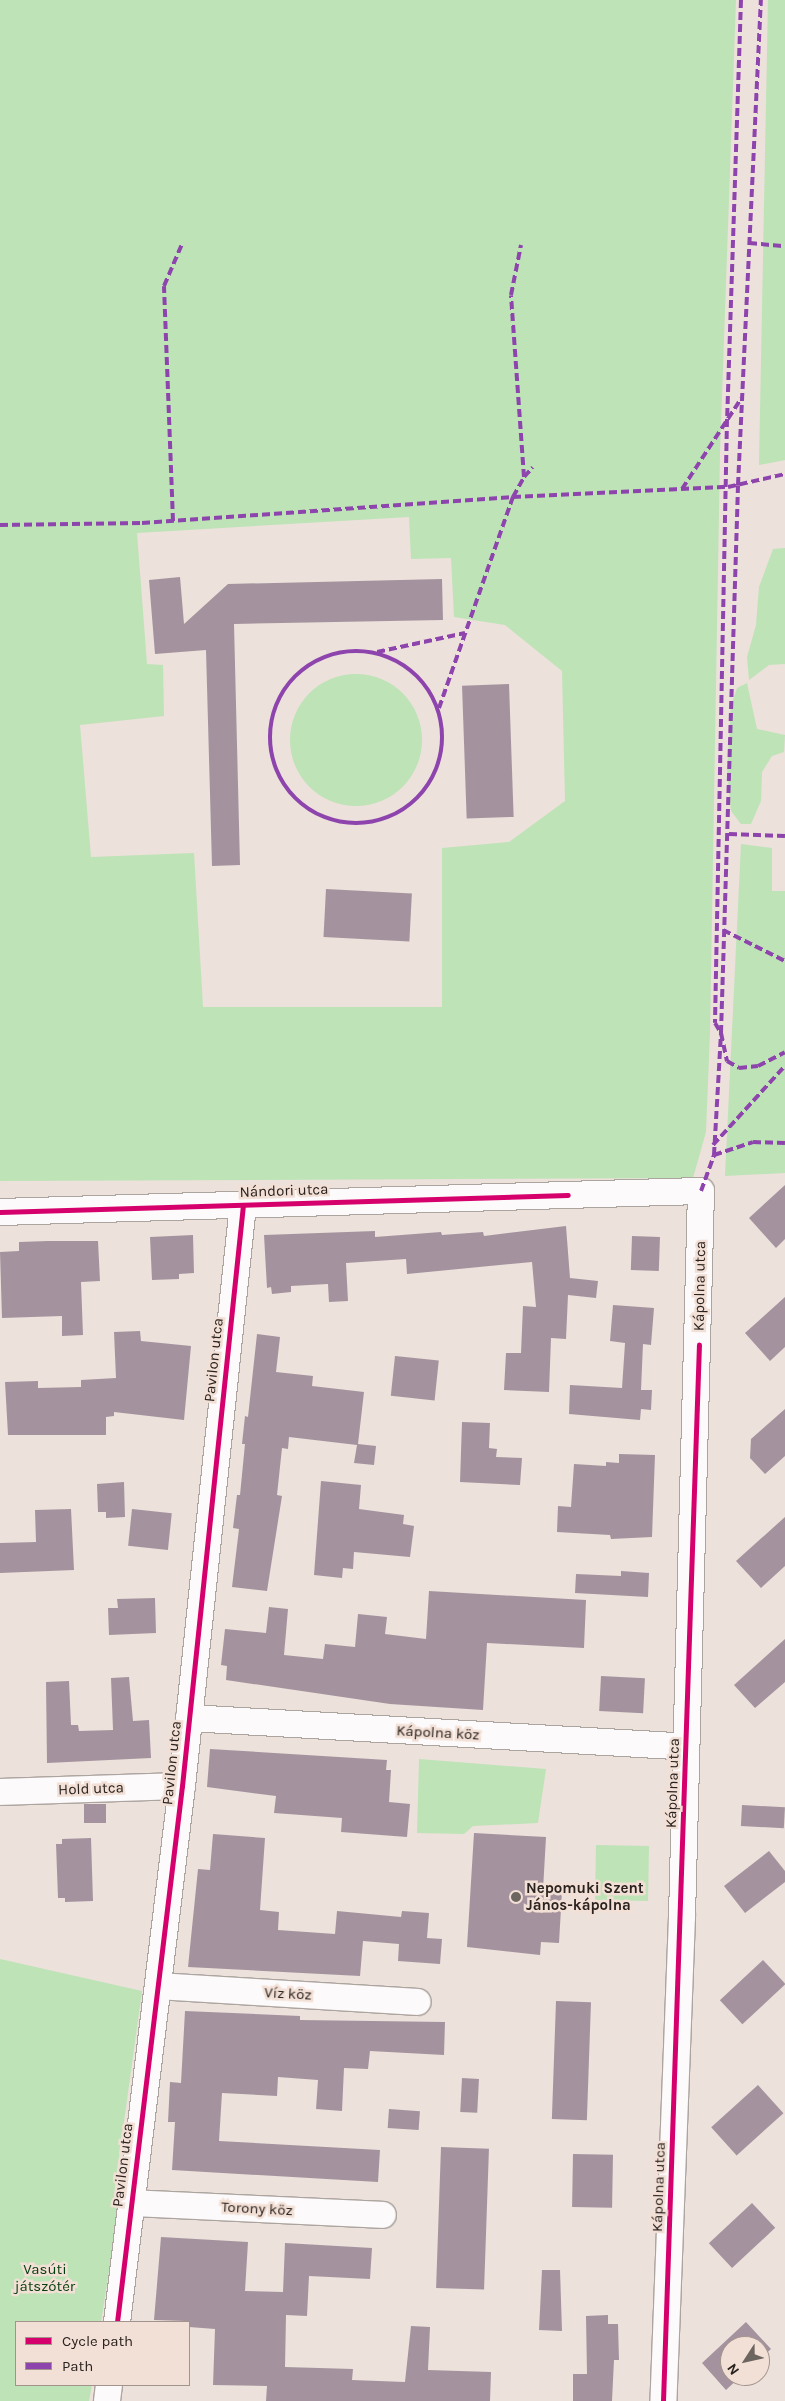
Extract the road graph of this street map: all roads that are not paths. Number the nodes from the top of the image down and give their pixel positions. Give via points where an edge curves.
1 (701, 1191) joint
2 (243, 1205) junction
3 (0, 1212) edge
4 (189, 1718) junction
5 (686, 1747) junction
6 (182, 1786) junction
7 (0, 1792) edge
8 (158, 1986) junction
9 (418, 2002) dead end
10 (131, 2203) junction
11 (384, 2216) dead end
12 (117, 2321) edge
13 (109, 2386) edge
14 (107, 2401) edge
15 (663, 2401) edge

1 - 2 street, Nándori utca
1 - 5 street, Kápolna utca
2 - 3 street, Nándori utca
2 - 4 street, Pavilon utca
4 - 5 street, Kápolna köz
4 - 6 street, Pavilon utca
5 - 15 street, Kápolna utca
6 - 7 street, Hold utca
6 - 8 street, Pavilon utca
8 - 9 street, Víz köz
8 - 10 street, Pavilon utca
10 - 11 street, Torony köz
10 - 12 street, Pavilon utca
13 - 14 street

